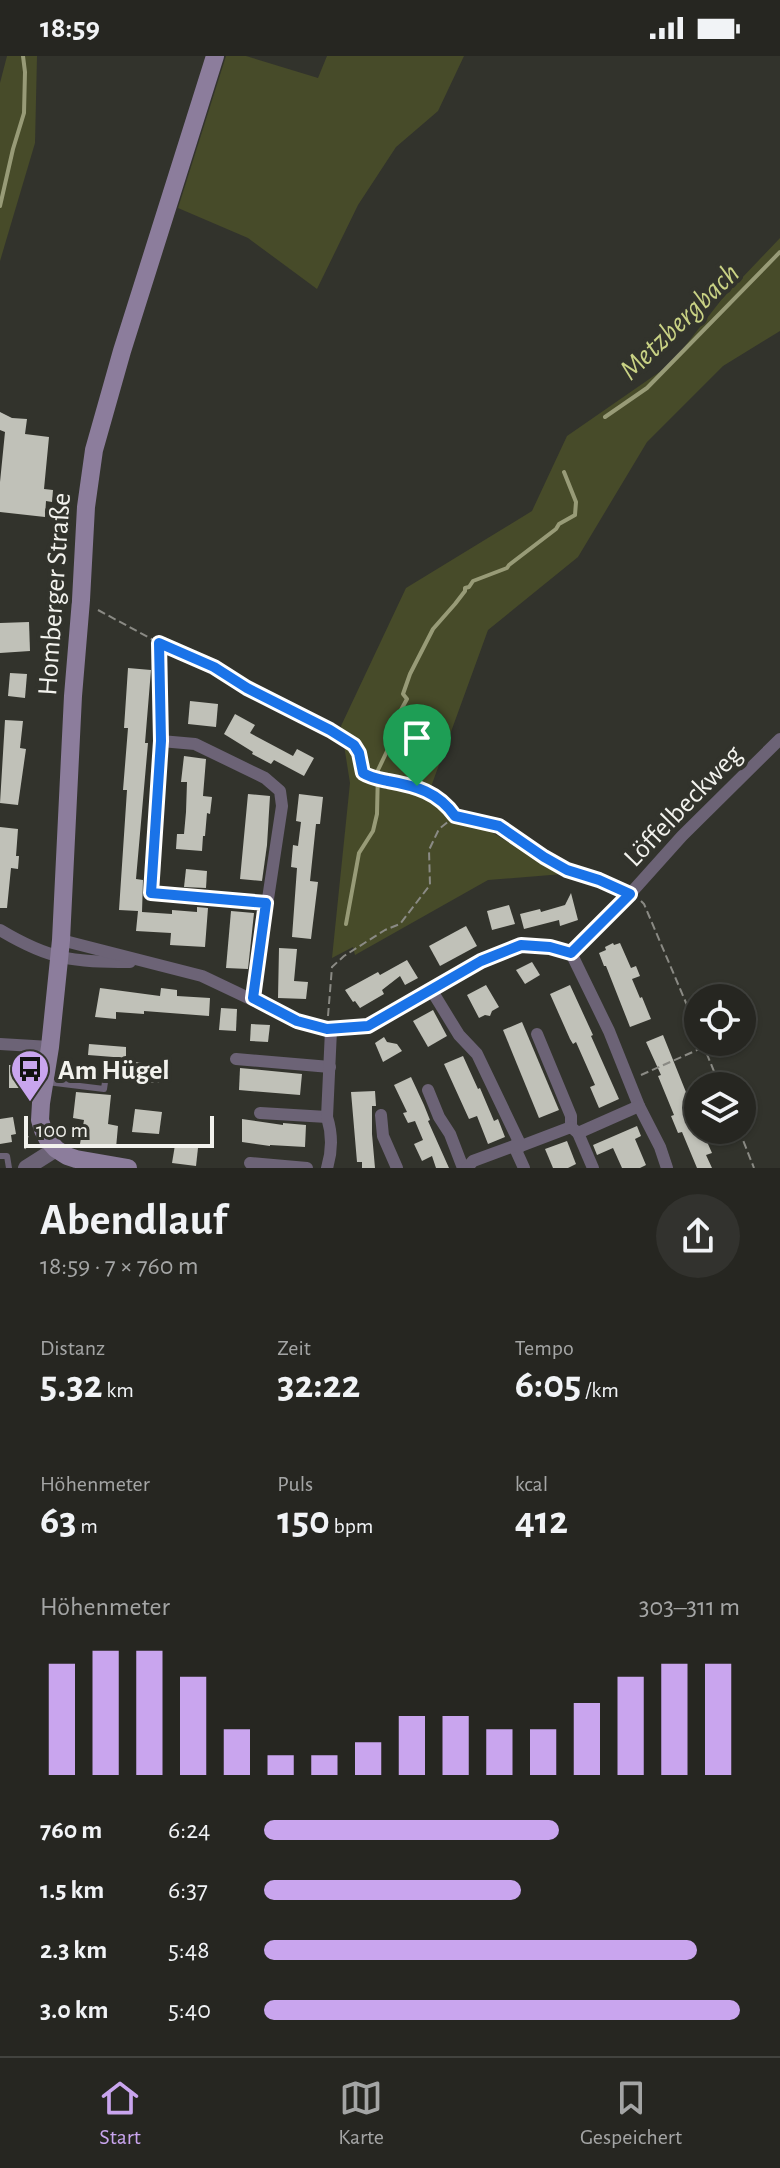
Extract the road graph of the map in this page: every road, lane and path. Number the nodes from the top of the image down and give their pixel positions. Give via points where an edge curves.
1 (215, 56) edge
2 (81, 600) junction
3 (159, 643) junction
4 (160, 671) joint
5 (780, 739) edge
6 (161, 741) junction
7 (455, 816) junction
8 (630, 894) junction
9 (266, 903) junction
10 (0, 930) edge
11 (60, 949) junction
12 (571, 953) junction
13 (432, 991) junction
14 (253, 998) junction
15 (684, 998) edge
16 (329, 1029) junction
17 (537, 1034) dead end
18 (0, 1044) edge
19 (50, 1047) junction
20 (684, 1056) edge
21 (236, 1059) dead end
22 (330, 1067) junction
23 (107, 1068) dead end
24 (629, 1081) junction
25 (44, 1082) junction
26 (428, 1090) dead end
27 (35, 1103) junction
28 (639, 1106) junction
29 (260, 1113) dead end
30 (381, 1115) dead end
31 (327, 1117) junction
32 (574, 1130) junction
33 (745, 1144) edge
34 (518, 1146) junction
35 (56, 1149) junction
36 (0, 1156) edge
37 (250, 1163) dead end
38 (27, 1165) edge
39 (9, 1168) edge
40 (128, 1168) edge
41 (307, 1168) edge
42 (327, 1168) edge
43 (397, 1168) edge
44 (465, 1168) edge
45 (524, 1168) edge
46 (593, 1168) edge
47 (667, 1168) edge
48 (754, 1168) edge

1 - 2 main road, Homberger Straße via 94,450
2 - 3 path
2 - 11 main road, Homberger Straße
3 - 4 path
3 - 7 path via 330,730 354,745 363,773 432,793
4 - 6 street
5 - 8 street, Löffelbeckweg
6 - 9 street via 195,744 265,778 280,791
6 - 9 street via 151,893
7 - 8 path via 499,826 567,870
7 - 16 path via 439,829 429,850 430,885 400,924 332,967
8 - 12 street, Löffelbeckweg
8 - 15 path via 644,904
9 - 14 street
10 - 11 street via 38,951
11 - 14 street via 83,962 145,962 202,976
11 - 19 main road, Homberger Straße
12 - 13 street via 521,945 481,961
12 - 24 street
13 - 16 street via 368,1026
13 - 34 street via 477,1054
14 - 16 street via 297,1021
16 - 22 street
17 - 32 street
18 - 19 street
19 - 25 main road, Homberger Straße
20 - 24 path
21 - 22 street
22 - 31 street
23 - 25 lane via 104,1089
24 - 28 street
25 - 27 main road, Homberger Straße
26 - 44 street
27 - 35 main road, Homberger Straße
27 - 38 path
28 - 32 street
28 - 47 street
29 - 31 street
30 - 43 street via 383,1136
31 - 42 street
32 - 34 street
32 - 46 street
33 - 48 path
34 - 44 street
34 - 45 street
35 - 38 street
35 - 40 main road via 76,1159
36 - 39 lane via 7,1156
37 - 41 street

